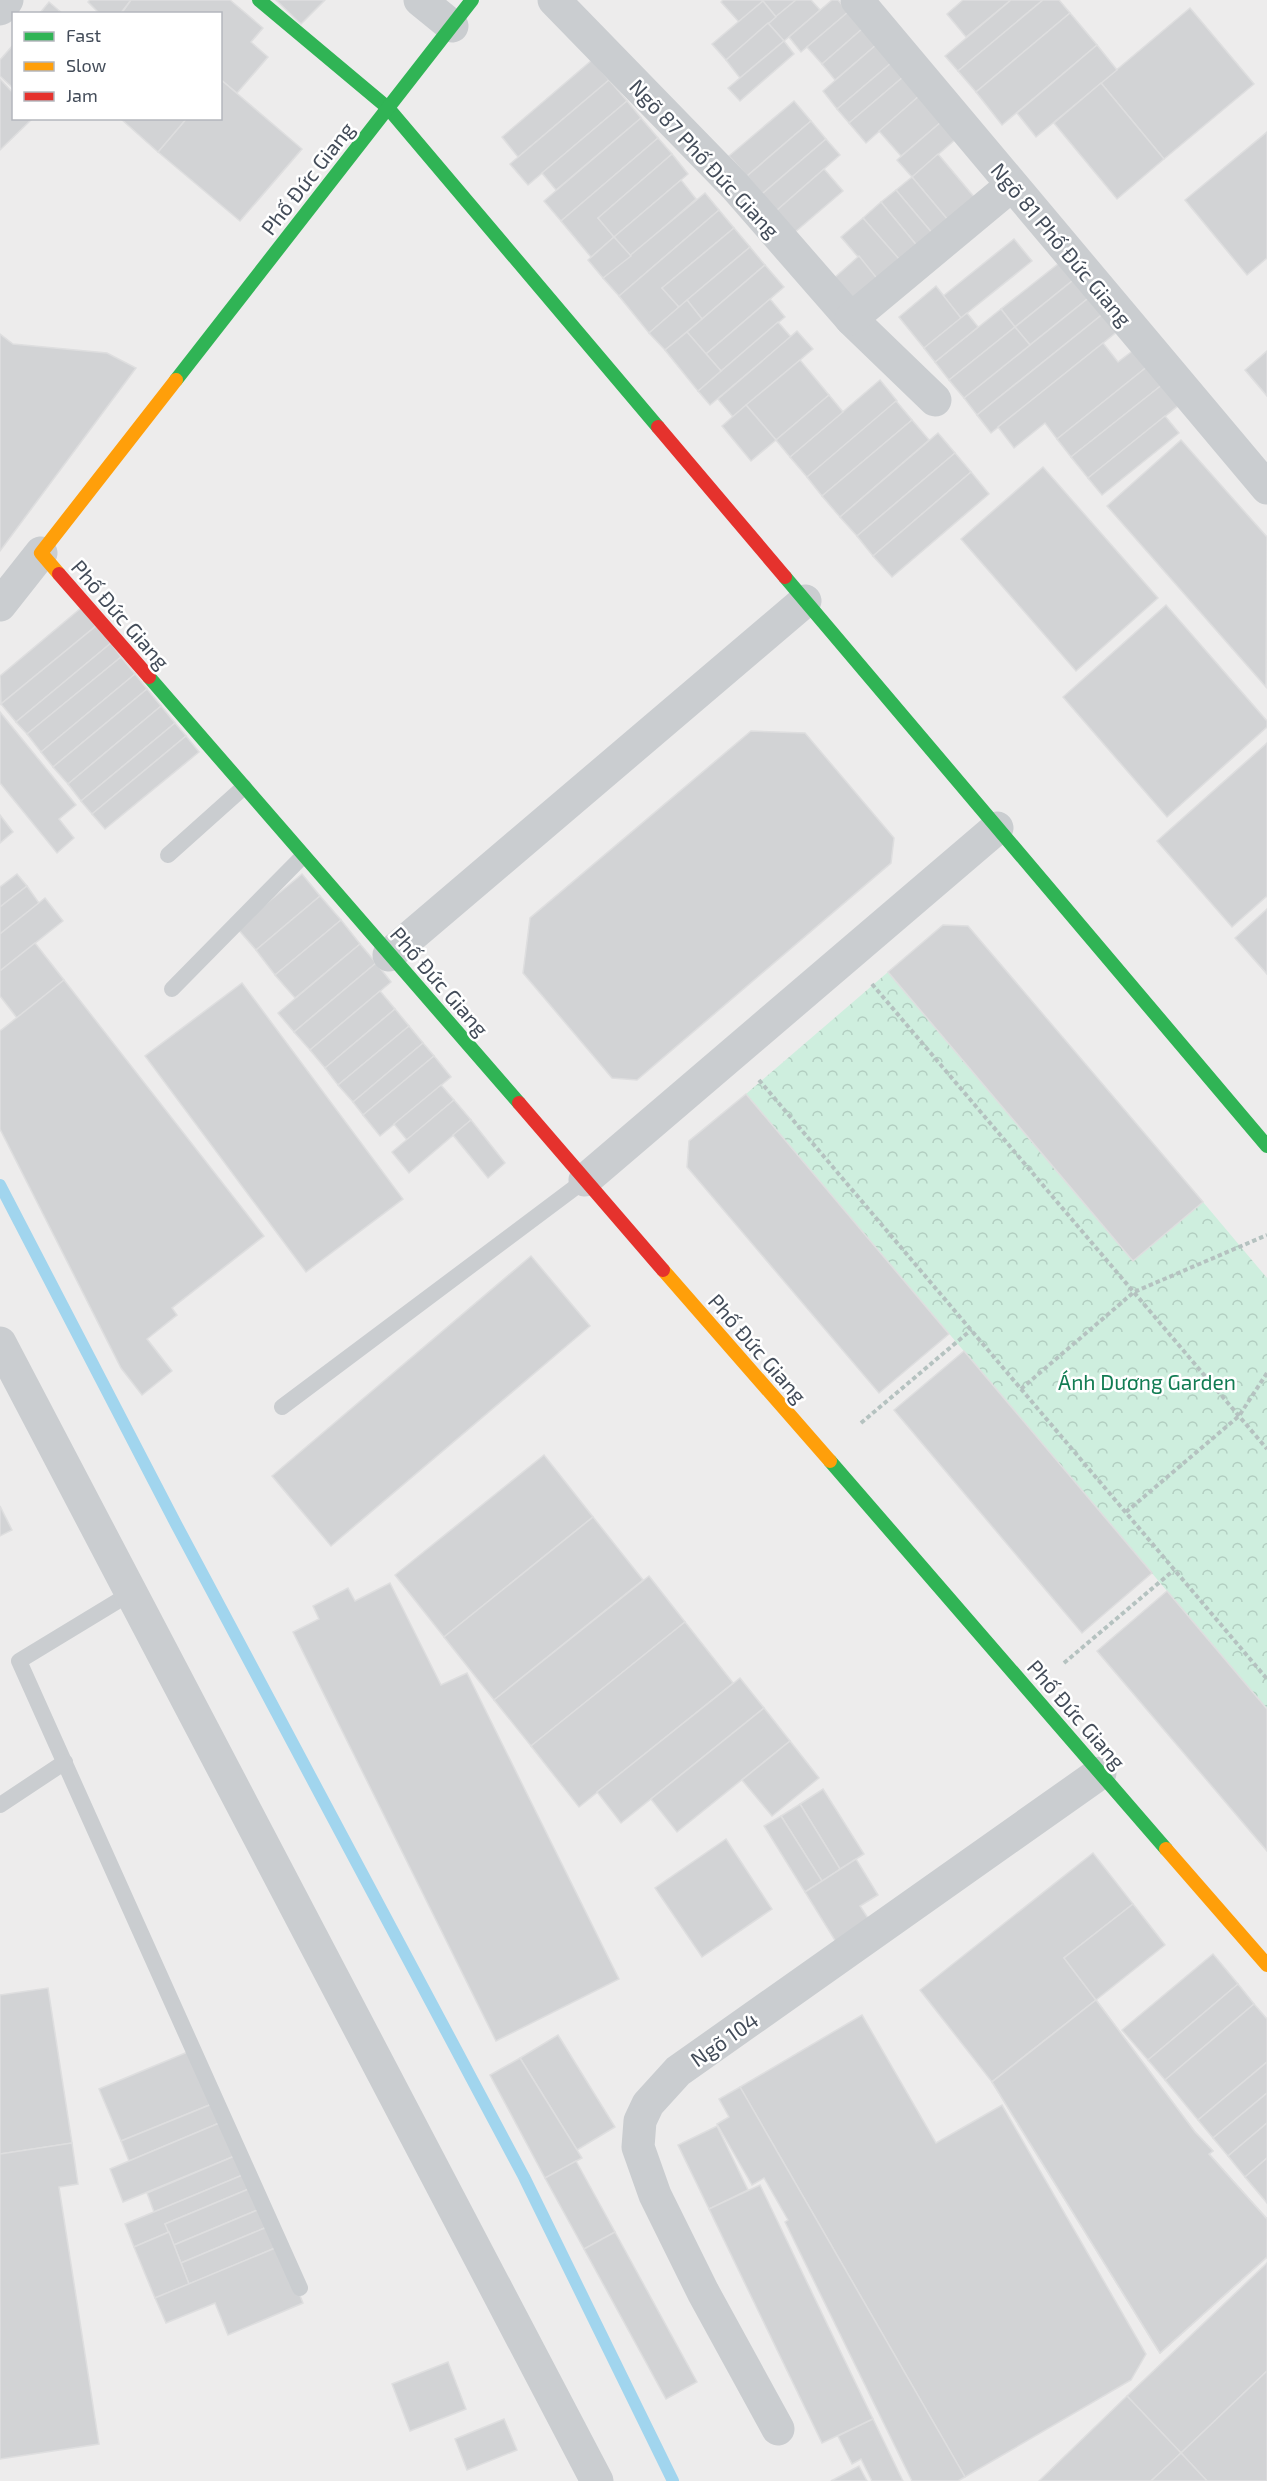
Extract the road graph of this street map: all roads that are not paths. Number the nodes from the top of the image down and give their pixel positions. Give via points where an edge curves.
1 (7, 0) edge
2 (259, 0) edge
3 (420, 0) edge
4 (472, 0) edge
5 (554, 0) edge
6 (857, 0) edge
7 (0, 9) edge
8 (452, 26) junction
9 (388, 108) junction
10 (1012, 185) junction
11 (851, 319) junction
12 (936, 400) dead end
13 (1267, 488) edge
14 (41, 553) junction
15 (805, 601) junction
16 (0, 605) edge
17 (244, 787) junction
18 (997, 828) junction
19 (168, 855) dead end
20 (303, 856) junction
21 (389, 955) junction
22 (172, 989) dead end
23 (1267, 1146) edge
24 (585, 1180) junction
25 (0, 1343) edge
26 (282, 1407) dead end
27 (131, 1593) junction
28 (65, 1762) junction
29 (1100, 1773) junction
30 (0, 1805) edge
31 (1267, 1965) edge
32 (300, 2288) dead end
33 (778, 2429) dead end
34 (597, 2481) edge

1 - 7 street
2 - 9 street
3 - 8 street
4 - 8 street, Phố Đức Giang
5 - 11 street, Ngõ 87 Phố Đức Giang via 735,186
6 - 10 street, Ngõ 81 Phố Đức Giang
8 - 9 street, Phố Đức Giang
9 - 14 street, Phố Đức Giang
9 - 15 street
10 - 11 street
10 - 13 street, Ngõ 81 Phố Đức Giang
11 - 12 street, Ngõ 87 Phố Đức Giang
14 - 16 street
14 - 17 street, Phố Đức Giang
15 - 18 street
15 - 21 street
17 - 19 lane
17 - 20 street, Phố Đức Giang
18 - 23 street
18 - 24 street
20 - 21 street, Phố Đức Giang
20 - 22 lane
21 - 24 street, Phố Đức Giang
24 - 26 lane
24 - 29 street, Phố Đức Giang
25 - 27 street
27 - 28 lane via 19,1661
27 - 34 street
28 - 30 lane
28 - 32 lane
29 - 31 street, Phố Đức Giang
29 - 33 street, Ngõ 104 via 678,2071 648,2104 640,2121 638,2147 655,2195

